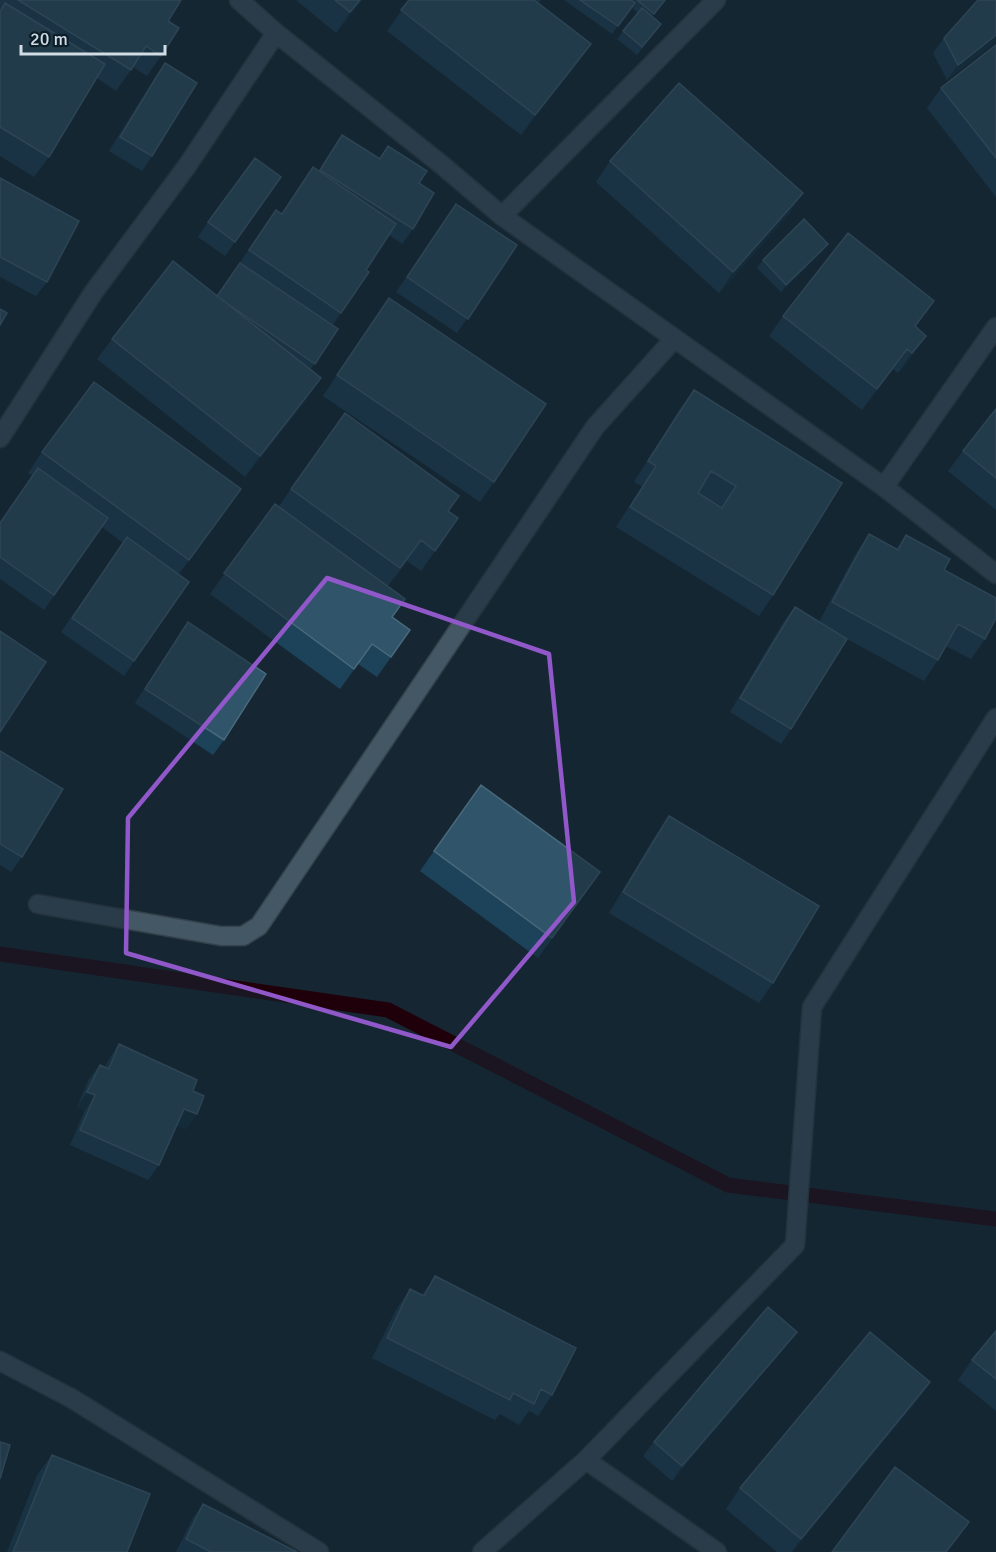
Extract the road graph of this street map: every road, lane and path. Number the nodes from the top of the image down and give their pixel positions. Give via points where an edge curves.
1 (238, 0) edge
2 (716, 0) edge
3 (276, 33) junction
4 (502, 216) junction
5 (996, 327) edge
6 (674, 339) junction
7 (0, 438) edge
8 (884, 487) junction
9 (996, 574) edge
10 (996, 718) edge
11 (38, 904) dead end
12 (0, 1361) edge
13 (586, 1460) junction
14 (320, 1552) edge
15 (482, 1552) edge
16 (717, 1552) edge

1 - 3 street
2 - 4 street
3 - 4 street
3 - 7 street via 188,166 93,293
4 - 6 street
5 - 8 street
6 - 8 street
6 - 11 street via 595,427 260,926 243,936 221,936
8 - 9 street
10 - 13 street via 812,1007 795,1245
12 - 14 street via 71,1398
13 - 15 street
13 - 16 street

